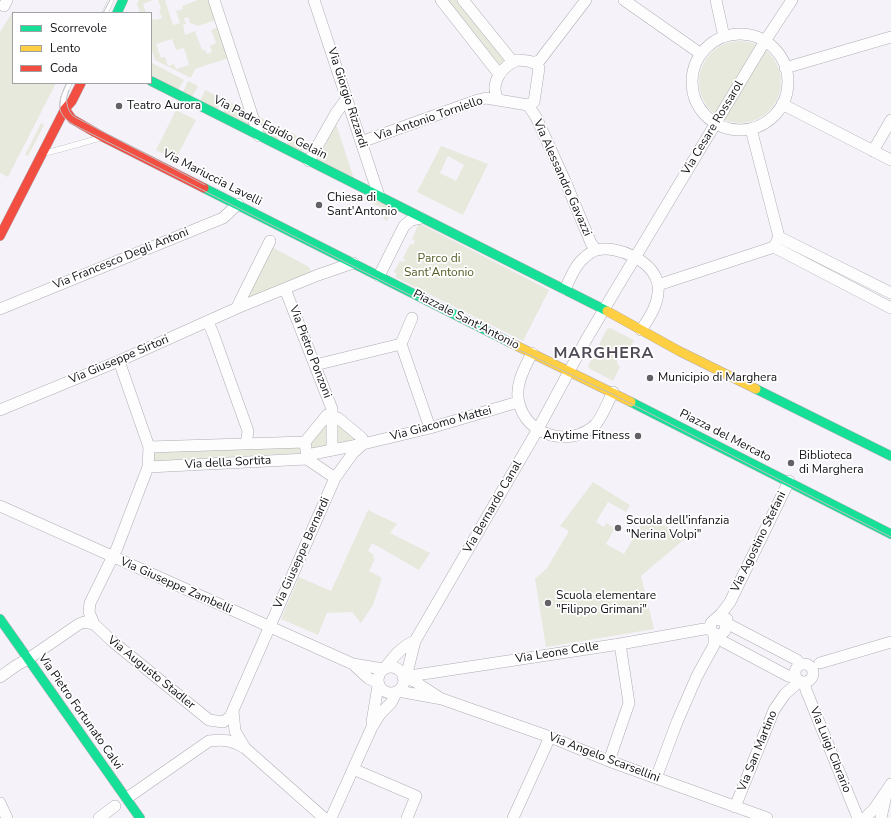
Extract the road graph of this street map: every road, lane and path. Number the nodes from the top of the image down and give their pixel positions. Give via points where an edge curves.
1 (111, 0) edge
2 (214, 0) edge
3 (314, 0) edge
4 (441, 0) edge
5 (463, 0) edge
6 (586, 0) edge
7 (624, 0) edge
8 (716, 0) edge
9 (792, 0) edge
10 (105, 12) edge
11 (724, 37) junction
12 (891, 37) edge
13 (765, 41) junction
14 (701, 54) junction
15 (513, 62) junction
16 (534, 63) junction
17 (785, 68) junction
18 (499, 74) junction
19 (152, 82) edge
20 (69, 84) edge
21 (80, 84) edge
22 (347, 98) junction
23 (498, 100) junction
24 (782, 104) junction
25 (528, 106) junction
26 (65, 110) junction
27 (891, 120) edge
28 (715, 124) junction
29 (751, 129) junction
30 (259, 136) junction
31 (103, 137) junction
32 (361, 142) junction
33 (873, 151) junction
34 (42, 153) junction
35 (891, 160) edge
36 (308, 161) junction
37 (379, 196) junction
38 (238, 204) junction
39 (396, 206) junction
40 (421, 218) junction
41 (404, 226) junction
42 (0, 236) edge
43 (779, 237) junction
44 (270, 241) dead end
45 (774, 247) junction
46 (596, 250) junction
47 (635, 257) junction
48 (354, 263) junction
49 (379, 276) junction
50 (658, 285) junction
51 (285, 289) junction
52 (565, 289) junction
53 (891, 293) edge
54 (237, 308) junction
55 (891, 308) edge
56 (0, 309) edge
57 (604, 310) junction
58 (412, 318) dead end
59 (208, 322) junction
60 (641, 330) junction
61 (401, 344) junction
62 (532, 353) junction
63 (119, 361) junction
64 (316, 365) junction
65 (569, 372) junction
66 (613, 392) junction
67 (518, 402) junction
68 (0, 410) edge
69 (332, 416) junction
70 (430, 428) junction
71 (538, 429) junction
72 (305, 442) junction
73 (246, 444) junction
74 (363, 444) junction
75 (149, 448) junction
76 (332, 450) junction
77 (891, 456) edge
78 (307, 457) junction
79 (148, 467) junction
80 (335, 478) junction
81 (789, 482) junction
82 (0, 506) edge
83 (891, 534) edge
84 (113, 557) junction
85 (730, 602) junction
86 (0, 619) edge
87 (716, 619) junction
88 (94, 624) junction
89 (726, 625) junction
90 (269, 627) junction
91 (712, 632) junction
92 (415, 641) junction
93 (891, 642) edge
94 (620, 644) junction
95 (28, 659) junction
96 (349, 662) junction
97 (820, 663) junction
98 (804, 664) junction
99 (384, 669) junction
100 (403, 676) junction
101 (0, 677) edge
102 (803, 679) junction
103 (378, 684) junction
104 (397, 692) junction
105 (442, 699) junction
106 (233, 710) junction
107 (209, 720) junction
108 (372, 727) junction
109 (550, 737) junction
110 (209, 741) junction
111 (245, 748) junction
112 (609, 761) junction
113 (353, 769) junction
114 (656, 778) junction
115 (889, 788) edge
116 (127, 798) junction
117 (0, 803) edge
118 (115, 806) dead end
119 (735, 807) junction
120 (7, 818) edge
121 (99, 818) edge
122 (140, 818) edge
123 (324, 818) edge
124 (331, 818) edge
125 (407, 818) edge
126 (512, 818) edge
127 (766, 818) edge
128 (858, 818) edge
129 (865, 818) edge
130 (880, 818) edge

1 - 10 lane
2 - 30 street
3 - 22 street, Via Giorgio Rizzardi
4 - 18 street
5 - 15 street
6 - 16 street via 540,60
7 - 14 street
8 - 11 street
9 - 13 street, Via Cesare Rossarol
11 - 13 street via 741,34
11 - 14 street via 707,47
12 - 17 street
13 - 17 street via 779,54
13 - 28 street, Via Cesare Rossarol
14 - 28 street via 693,72 693,92 701,111
15 - 16 street via 518,60
15 - 18 street
16 - 25 street via 538,68 534,102
17 - 24 street via 787,86
18 - 23 street via 495,86
19 - 30 street, Via Padre Egidio Gelain
20 - 26 lane via 63,99
21 - 26 street
22 - 32 street, Via Giorgio Rizzardi
22 - 36 street
23 - 25 street
23 - 32 street, Via Antonio Torniello via 478,100
24 - 29 street via 775,115 764,124
24 - 33 street
25 - 46 street, Via Alessandro Gavazzi via 536,117 590,242
26 - 31 street, Via Mariuccia Lavelli via 72,119
26 - 34 street
27 - 33 street
28 - 29 street via 727,129
28 - 47 street, Via Cesare Rossarol
29 - 43 street
30 - 36 street, Via Padre Egidio Gelain
31 - 34 lane
31 - 38 street, Via Mariuccia Lavelli
32 - 37 street, Via Giorgio Rizzardi
33 - 35 street
34 - 42 street
36 - 37 street, Via Padre Egidio Gelain
37 - 39 street
38 - 48 street, Via Mariuccia Lavelli
38 - 56 street, Via Francesco Degli Antoni via 223,218
39 - 40 street
39 - 41 street
40 - 41 street via 411,220
40 - 52 street
41 - 49 street
43 - 45 street
43 - 53 street
44 - 54 street
45 - 50 street
45 - 55 street
46 - 47 street via 611,249
46 - 52 street via 583,258
47 - 50 street via 649,268
47 - 57 street, Via Cesare Rossarol
48 - 49 street, Piazzale Sant'Antonio
48 - 51 street, Via Giuseppe Sirtori
49 - 62 street, Piazzale Sant'Antonio
50 - 60 street via 656,302
51 - 54 street, Via Giuseppe Sirtori
51 - 64 street, Via Pietro Ponzoni
52 - 57 street
54 - 59 street, Via Giuseppe Sirtori
57 - 60 street
57 - 65 street, Via Bernardo Canal
58 - 61 street
59 - 63 street, Via Giuseppe Sirtori
59 - 73 street via 248,431
60 - 77 street
61 - 64 street
61 - 70 street
62 - 65 street, Piazzale Sant'Antonio
62 - 67 street via 521,376
63 - 68 street, Via Giuseppe Sirtori
63 - 75 street
64 - 69 street, Via Pietro Ponzoni via 332,409
65 - 66 street, Piazza del Mercato
65 - 71 street, Via Bernardo Canal
66 - 71 street via 596,424 586,432 559,438
66 - 81 street, Piazza del Mercato
67 - 70 street, Via Giacomo Mattei
67 - 71 street via 524,414
69 - 72 street via 327,415
69 - 74 street via 362,438
69 - 76 street, Via Pietro Ponzoni
70 - 74 street, Via Giacomo Mattei
71 - 92 street, Via Bernardo Canal
72 - 73 street, Via della Sortita
72 - 78 street
73 - 75 street, Via della Sortita
74 - 76 street, Via Giacomo Mattei
74 - 80 street, Via Giuseppe Bernardi
75 - 79 street
76 - 78 street, Via della Sortita
78 - 79 street, Via della Sortita
78 - 80 street
79 - 84 street
80 - 90 street, Via Giuseppe Bernardi
81 - 83 street, Piazza del Mercato
81 - 85 street, Via Agostino Stefani
82 - 84 street, Via Giuseppe Zambelli
84 - 88 street via 90,603 89,612
84 - 90 street, Via Giuseppe Zambelli
85 - 87 street, Via Agostino Stefani
85 - 89 street, Via Agostino Stefani
86 - 95 street, Via Pietro Fortunato Calvi
87 - 89 street via 722,620
87 - 91 street via 711,623
88 - 95 street via 79,624
88 - 107 street, Via Augusto Stadler
89 - 91 street via 725,631 720,635
89 - 98 street
90 - 96 street, Via Giuseppe Zambelli
90 - 106 street, Via Giuseppe Bernardi
91 - 94 street, Via Leone Colle via 704,629
91 - 102 street via 724,642 788,676
91 - 114 street via 714,646 697,676
92 - 99 street, Via Bernardo Canal via 408,643
92 - 100 street, Via Bernardo Canal via 408,669
93 - 97 street
94 - 100 street, Via Leone Colle
94 - 112 street via 629,704
95 - 101 street
95 - 116 street, Via Pietro Fortunato Calvi
96 - 99 street, Via Giuseppe Zambelli
96 - 103 street, Via Giuseppe Zambelli
97 - 98 street
97 - 102 street
98 - 102 street, Via Luigi Cibrario via 811,668
98 - 102 street via 795,670
99 - 100 street via 396,668
99 - 103 street via 378,675
100 - 104 street via 403,685
100 - 105 street, Via Angelo Scarsellini
102 - 119 street, Via San Martino via 785,694 774,710
102 - 128 street, Via Luigi Cibrario
103 - 104 street via 386,693
103 - 108 street
104 - 105 street, Via Angelo Scarsellini
104 - 108 street
105 - 109 street, Via Angelo Scarsellini
106 - 107 street via 230,717 223,722
106 - 111 street via 235,731
107 - 110 street via 213,731
108 - 113 street
109 - 112 street, Via Angelo Scarsellini
109 - 126 street
110 - 111 street via 228,740
110 - 116 street
111 - 123 street
112 - 114 street, Via Angelo Scarsellini
113 - 124 street
113 - 125 street via 416,796
114 - 119 street, Via Angelo Scarsellini
115 - 129 street
115 - 130 street
116 - 122 street, Via Pietro Fortunato Calvi
117 - 120 street
118 - 121 street
119 - 127 street, Via Angelo Scarsellini

